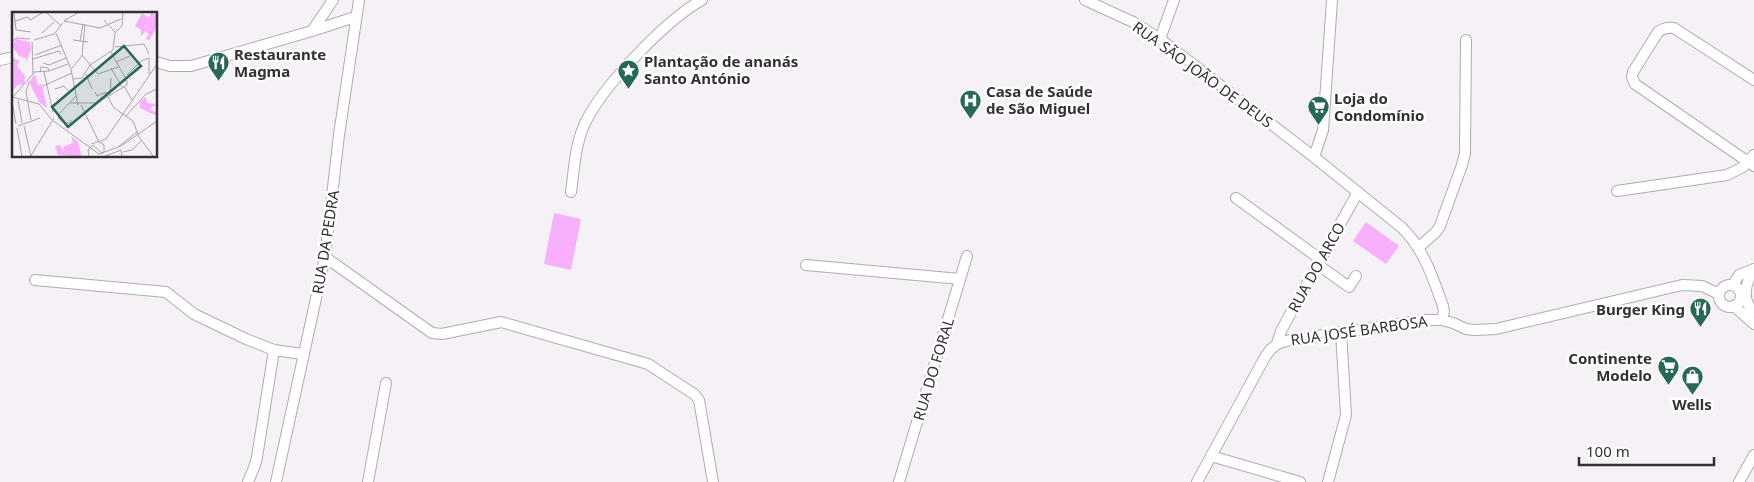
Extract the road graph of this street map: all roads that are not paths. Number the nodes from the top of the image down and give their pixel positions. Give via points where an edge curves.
1 (333, 0) edge
2 (359, 0) edge
3 (702, 0) edge
4 (1086, 0) edge
5 (1174, 0) edge
6 (1332, 0) edge
7 (355, 17) junction
8 (312, 31) junction
9 (1160, 39) junction
10 (1466, 40) dead end
11 (158, 63) edge
12 (1754, 80) edge
13 (1314, 157) junction
14 (1752, 161) edge
15 (1617, 191) dead end
16 (571, 192) dead end
17 (1358, 192) junction
18 (1236, 198) dead end
19 (1419, 247) junction
20 (967, 256) dead end
21 (325, 257) junction
22 (1319, 261) junction
23 (806, 265) dead end
24 (1754, 270) edge
25 (1356, 276) dead end
26 (960, 279) junction
27 (35, 280) dead end
28 (1733, 285) junction
29 (1719, 294) junction
30 (1737, 304) junction
31 (1752, 309) edge
32 (1442, 320) junction
33 (1754, 324) edge
34 (1341, 332) junction
35 (1277, 344) junction
36 (274, 350) junction
37 (303, 354) junction
38 (386, 383) dead end
39 (1754, 455) edge
40 (1211, 456) junction
41 (248, 482) edge
42 (276, 482) edge
43 (368, 482) edge
44 (713, 482) edge
45 (899, 482) edge
46 (1197, 482) edge
47 (1300, 482) edge
48 (1328, 482) edge
49 (1739, 482) edge

1 - 8 street
2 - 7 street, RUA DA PEDRA
3 - 16 street via 669,24 609,86 583,127
4 - 9 street, RUA SÃO JOÃO DE DEUS
5 - 9 street
6 - 13 street via 1323,130
7 - 8 street
7 - 21 street, RUA DA PEDRA
8 - 11 street via 191,66
9 - 13 street, RUA SÃO JOÃO DE DEUS
10 - 19 street via 1462,165 1440,226
12 - 14 street via 1670,27 1658,32 1632,77 1635,84
13 - 17 street, RUA SÃO JOÃO DE DEUS
14 - 15 street via 1727,175
17 - 19 street, RUA SÃO JOÃO DE DEUS via 1411,236
17 - 22 street, RUA DO ARCO
18 - 22 street
19 - 32 street, RUA SÃO JOÃO DE DEUS via 1443,306
20 - 26 street, RUA DO FORAL
21 - 37 street, RUA DA PEDRA
21 - 44 street via 432,333 442,334 501,322 648,364 694,394 701,405
22 - 25 street via 1349,288
22 - 35 street, RUA DO ARCO
23 - 26 street
24 - 28 street via 1739,275
24 - 31 street via 1746,284
26 - 45 street, RUA DO FORAL
27 - 36 street via 166,292 201,318
28 - 29 street via 1723,287
28 - 30 street via 1740,292
29 - 30 street via 1722,304 1728,307
29 - 32 street via 1702,286 1682,285 1483,331
30 - 31 street
30 - 33 street
32 - 34 street, RUA JOSÉ BARBOSA
34 - 35 street, RUA JOSÉ BARBOSA
34 - 48 street via 1346,414
35 - 40 street, RUA DO ARCO via 1265,357
36 - 37 street
36 - 41 street via 257,457
37 - 42 street, RUA DA PEDRA
38 - 43 street
39 - 49 street
40 - 46 street, RUA DO ARCO
40 - 47 street

